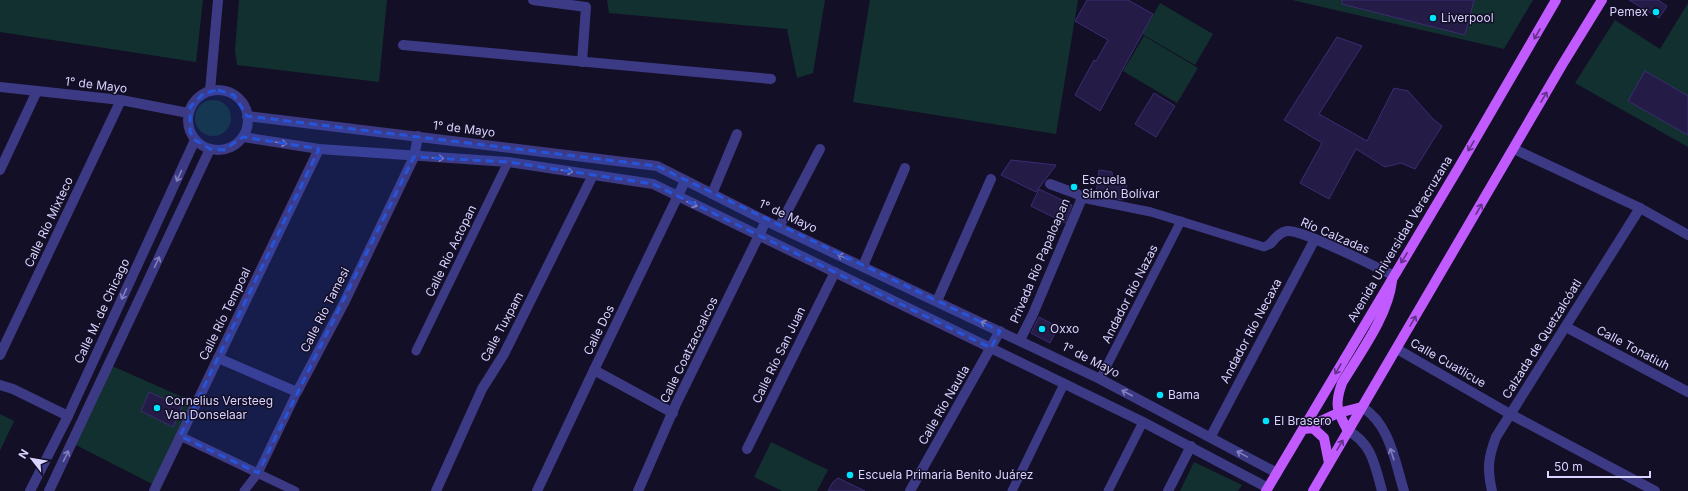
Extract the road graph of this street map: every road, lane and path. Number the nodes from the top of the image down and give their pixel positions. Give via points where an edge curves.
1 (218, 0) edge
2 (533, 0) edge
3 (1556, 0) edge
4 (1602, 0) edge
5 (403, 45) dead end
6 (582, 62) junction
7 (771, 80) dead end
8 (0, 88) edge
9 (37, 91) junction
10 (210, 91) junction
11 (121, 100) junction
12 (188, 114) junction
13 (248, 116) junction
14 (737, 134) dead end
15 (418, 136) junction
16 (242, 137) junction
17 (195, 140) junction
18 (210, 149) junction
19 (319, 149) junction
20 (820, 149) dead end
21 (1514, 149) junction
22 (414, 157) junction
23 (508, 162) junction
24 (904, 168) dead end
25 (0, 170) edge
26 (593, 175) junction
27 (991, 179) dead end
28 (685, 181) junction
29 (1050, 184) dead end
30 (712, 194) junction
31 (1079, 196) junction
32 (678, 197) junction
33 (1640, 208) junction
34 (1182, 220) junction
35 (766, 221) junction
36 (779, 227) junction
37 (1688, 235) edge
38 (759, 236) junction
39 (1315, 239) junction
40 (1270, 244) joint
41 (863, 266) junction
42 (835, 272) junction
43 (1393, 275) junction
44 (937, 301) junction
45 (1566, 327) junction
46 (1000, 331) junction
47 (1020, 340) junction
48 (991, 348) junction
49 (1397, 349) junction
50 (416, 351) dead end
51 (0, 355) edge
52 (218, 358) junction
53 (594, 370) junction
54 (1100, 379) junction
55 (1064, 384) junction
56 (0, 385) edge
57 (297, 392) junction
58 (1688, 392) edge
59 (1362, 407) junction
60 (673, 412) junction
61 (1338, 413) junction
62 (1510, 414) junction
63 (68, 416) junction
64 (1144, 422) junction
65 (1305, 428) junction
66 (1348, 431) junction
67 (180, 436) junction
68 (1211, 436) junction
69 (1191, 446) junction
70 (747, 449) dead end
71 (1329, 463) junction
72 (258, 473) junction
73 (1277, 473) junction
74 (1639, 487) edge
75 (1267, 489) edge
76 (30, 491) edge
77 (49, 491) edge
78 (154, 491) edge
79 (244, 491) edge
80 (295, 491) edge
81 (436, 491) edge
82 (537, 491) edge
83 (638, 491) edge
84 (910, 491) edge
85 (1012, 491) edge
86 (1108, 491) edge
87 (1168, 491) edge
88 (1313, 491) edge
89 (1382, 491) edge
90 (1404, 491) edge
91 (1492, 491) edge
92 (1655, 491) edge

1 - 10 street
2 - 6 street via 586,7
3 -> 43 main road, Avenida Universidad Veracruzana
21 -> 4 main road
5 - 6 street
6 - 7 street
8 - 9 street, 1° de Mayo
9 - 11 street, 1° de Mayo
9 - 25 street
10 - 12 street via 198,97
10 - 13 street via 227,91 234,95 245,107
11 - 12 street, 1° de Mayo
11 - 51 street, Calle Río Mixteco
12 - 17 street via 190,132
13 - 15 street, 1° de Mayo
13 - 16 street
14 - 30 street
15 - 22 street, Calle Río Tamesi
15 - 28 street, 1° de Mayo via 658,166
16 - 18 street via 238,143 224,150
16 -> 19 street
17 - 18 street
17 -> 63 street, Calle M. de Chicago
77 -> 18 street
19 - 22 street
19 - 52 street, Calle Río Tempoal
20 - 36 street
21 - 33 street
49 -> 21 main road
22 -> 23 street
22 - 57 street, Calle Río Tamesi via 344,303
23 -> 26 street
23 - 50 street, Calle Río Actopan
24 - 41 street
26 - 32 street via 653,184
26 - 81 street, Calle Tuxpam via 504,354 482,389
27 - 44 street
28 - 30 street, 1° de Mayo
28 - 32 street, Calle Dos
29 - 31 street
30 - 35 street, 1° de Mayo
31 - 34 street
31 - 47 street, Privada Río Papaloapan via 1033,314
32 -> 38 street
32 - 53 street, Calle Dos
33 - 37 street
33 - 45 street, Calzada de Quetzalcóatl
34 - 40 street via 1264,247
34 - 54 street, Andador Río Nazas
35 - 36 street, 1° de Mayo
35 - 38 street, Calle Coatzacoalcos
41 -> 36 street, 1° de Mayo
38 - 42 street
38 - 60 street, Calle Coatzacoalcos
39 - 40 street, Río Calzadas via 1286,231 1281,232
39 - 43 street, Río Calzadas
39 - 68 street, Andador Río Necaxa
41 - 44 street, 1° de Mayo
42 - 48 street
42 - 70 street, Calle Río San Juan
43 - 61 main road via 1388,302 1381,318 1342,383 1336,405
43 -> 65 main road, Avenida Universidad Veracruzana
46 -> 44 street, 1° de Mayo
45 - 58 street, Calle Tonatiuh
45 - 62 street, Calzada de Quetzalcóatl
46 - 47 street, 1° de Mayo
46 - 48 street, Calle Río Nautla
47 - 54 street, 1° de Mayo
48 - 55 street
48 - 84 street, Calle Río Nautla
49 - 59 main road
49 - 62 street, Calle Cuatlicue
52 - 57 street
52 - 67 street, Calle Río Tempoal
53 - 60 street
53 - 82 street, Calle Dos
68 -> 54 street, 1° de Mayo
55 - 64 street
55 - 85 street
56 - 63 street
57 - 72 street, Calle Río Tamesi
59 - 61 main road
59 - 66 main road
90 -> 59 street via 1385,432 1378,420
60 - 83 street, Calle Coatzacoalcos
61 - 65 main road
61 - 66 main road
62 - 74 street, Calle Cuatlicue
62 - 91 street, Calzada de Quetzalcóatl via 1496,437 1489,456 1488,474
63 - 76 street, Calle M. de Chicago
64 - 69 street
64 - 86 street
65 - 71 main road via 1320,432 1324,438
65 - 73 main road, Avenida Universidad Veracruzana
71 -> 66 main road
66 - 89 street via 1364,442 1373,455
67 - 72 street
67 - 78 street, Calle Río Tempoal
73 -> 68 street, 1° de Mayo
69 - 75 street
69 - 87 street
71 - 88 main road
72 - 79 street, Calle Río Tamesi
72 - 80 street
73 - 75 main road, Avenida Universidad Veracruzana
74 - 92 street, Calle Cuatlicue

